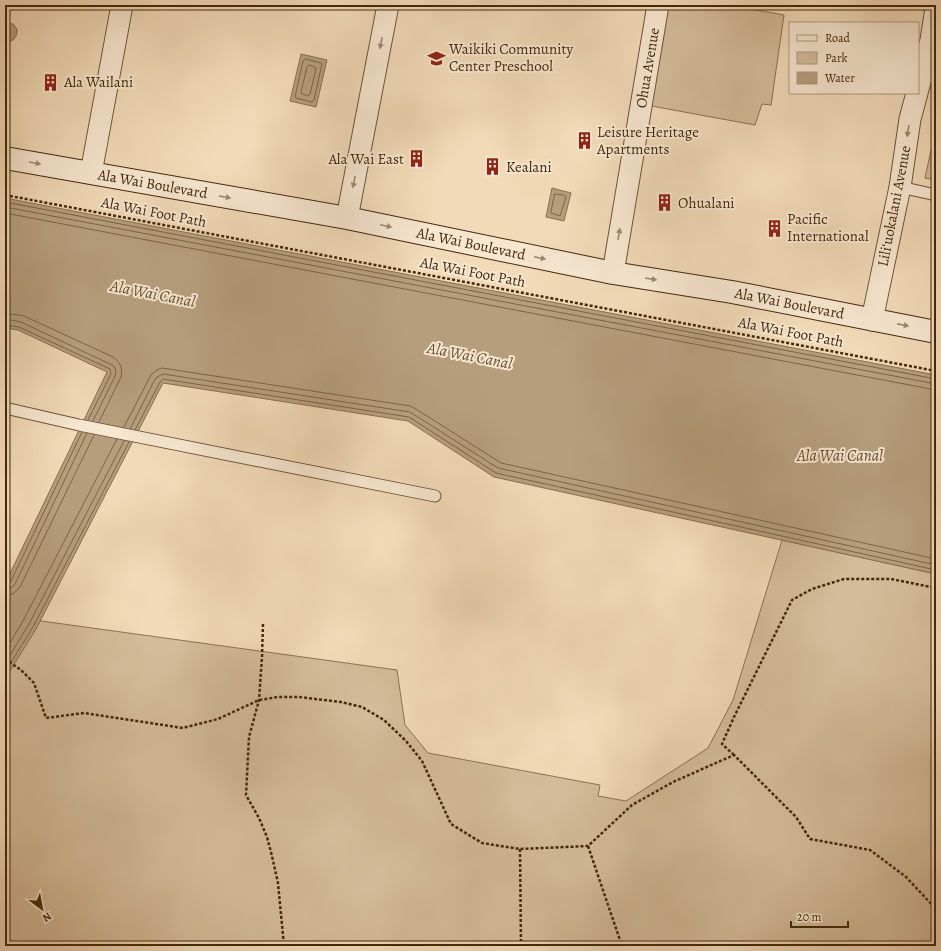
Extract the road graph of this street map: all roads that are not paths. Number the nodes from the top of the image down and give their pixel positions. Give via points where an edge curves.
1 (122, 5) edge
2 (388, 5) edge
3 (658, 5) edge
4 (936, 8) edge
5 (933, 41) edge
6 (919, 86) edge
7 (917, 94) edge
8 (5, 158) edge
9 (90, 173) junction
10 (900, 187) junction
11 (936, 195) edge
12 (347, 218) junction
13 (613, 273) junction
14 (872, 320) junction
15 (936, 332) edge
16 (5, 408) edge
17 (434, 496) dead end

1 - 9 street
2 -> 12 street
13 -> 3 street, Ohua Avenue
4 - 5 street
5 - 6 street
7 -> 10 street, Liliʻuokalani Avenue via 910,119
8 -> 9 main road, Ala Wai Boulevard
9 -> 12 main road, Ala Wai Boulevard
10 - 11 lane
10 - 14 street, Liliʻuokalani Avenue
12 -> 13 main road, Ala Wai Boulevard
13 -> 14 main road, Ala Wai Boulevard via 732,292
14 -> 15 main road, Ala Wai Boulevard
16 - 17 lane

